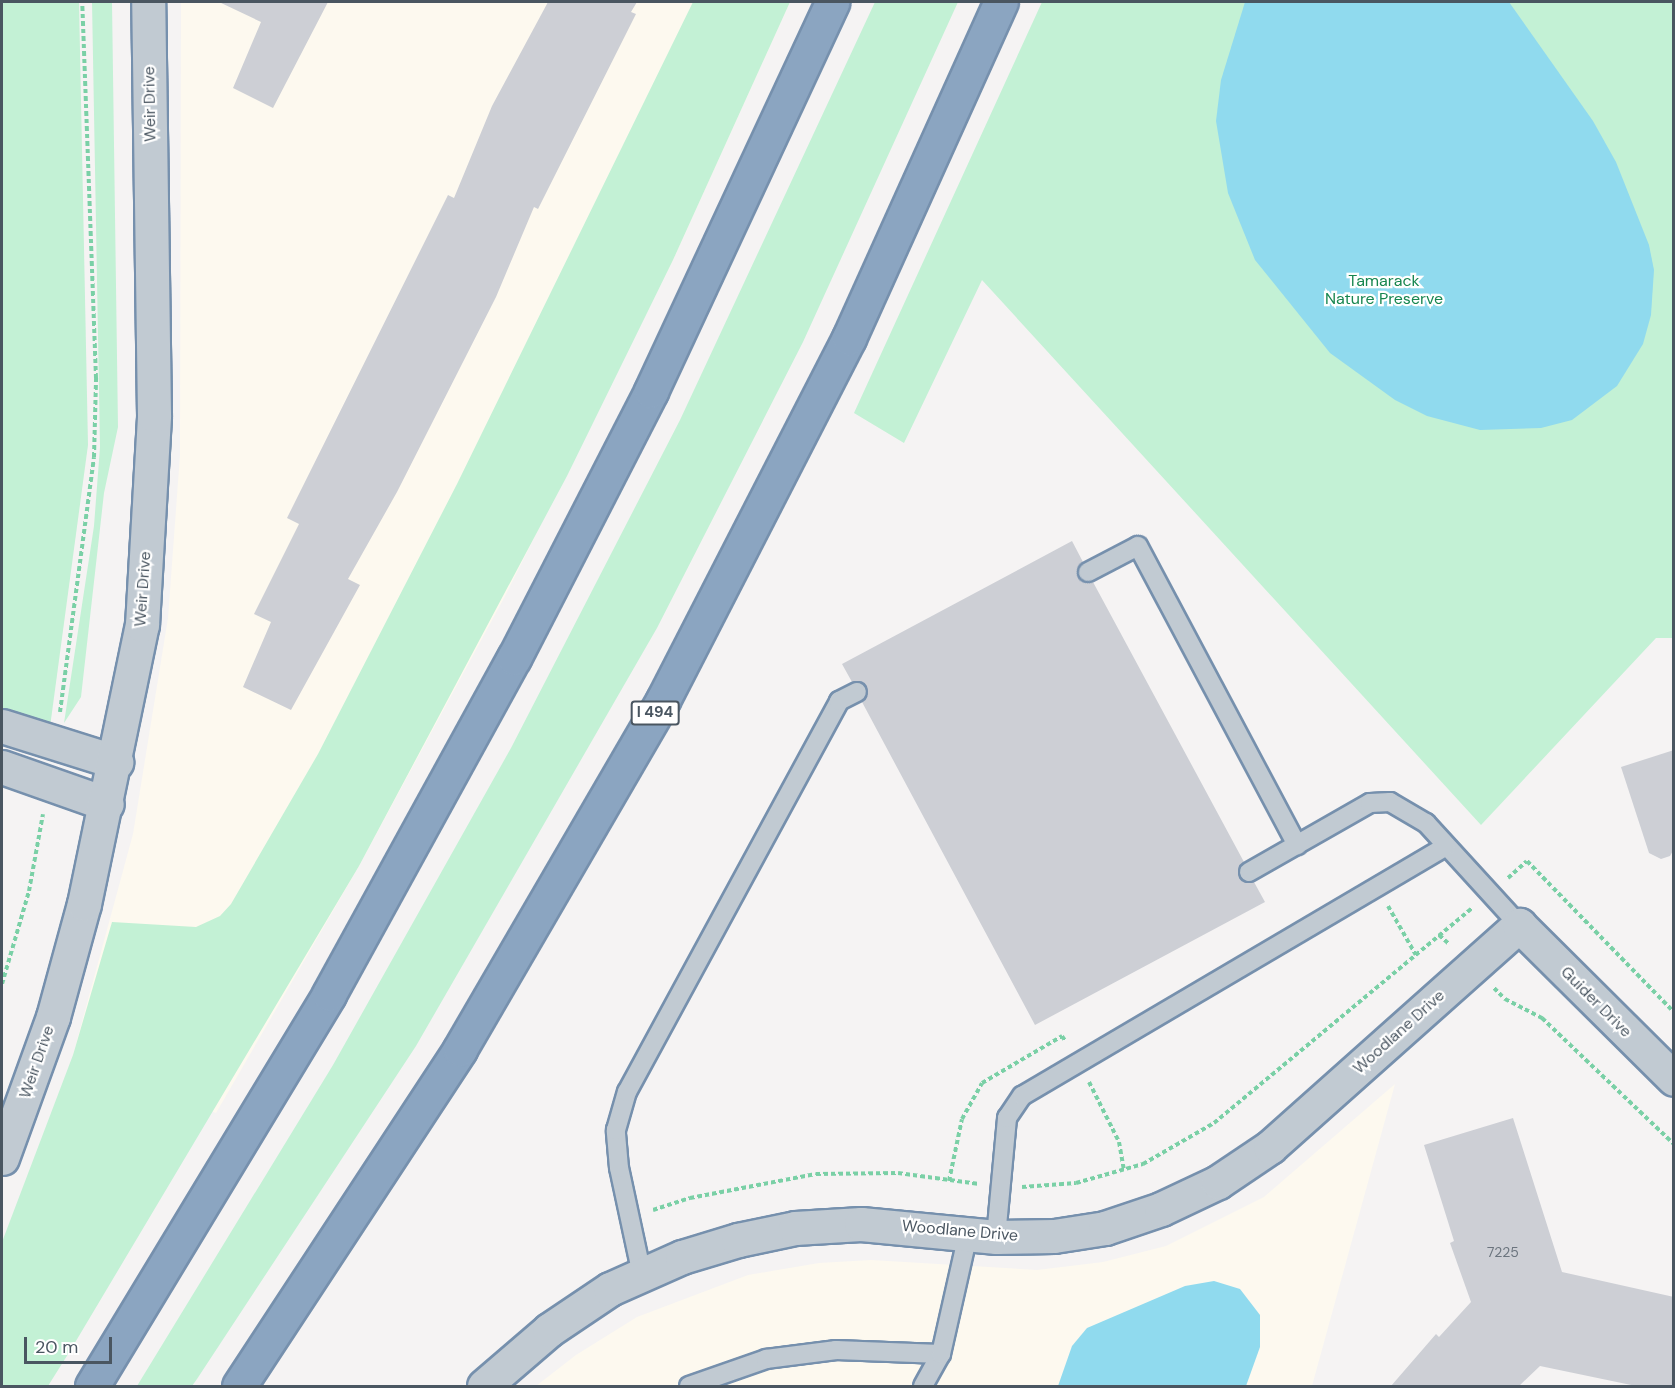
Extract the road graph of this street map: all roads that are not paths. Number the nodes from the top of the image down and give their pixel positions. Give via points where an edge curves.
1 (148, 2) edge
2 (832, 2) edge
3 (1001, 2) edge
4 (1088, 572) dead end
5 (857, 692) dead end
6 (2, 726) edge
7 (116, 762) junction
8 (2, 767) edge
9 (107, 804) junction
10 (1297, 844) junction
11 (1446, 846) junction
12 (1249, 872) dead end
13 (1519, 925) junction
14 (1674, 1079) edge
15 (2, 1158) edge
16 (982, 1236) junction
17 (642, 1275) junction
18 (941, 1354) junction
19 (92, 1386) edge
20 (239, 1386) edge
21 (484, 1386) edge
22 (689, 1386) edge
23 (923, 1386) edge

1 - 7 street, Weir Drive via 154,415 142,625
2 - 19 highway via 651,391 514,658 323,1004
3 - 20 highway, I 494 via 849,338 663,700 465,1040
4 - 10 lane via 1138,546
5 - 17 lane via 839,702 627,1092 616,1130
6 - 7 street
7 - 9 street, Weir Drive
8 - 9 street
9 - 15 street, Weir Drive via 53,1017
10 - 11 lane via 1370,803 1390,802 1407,808
10 - 12 lane
11 - 13 lane
11 - 16 lane via 1011,1106 999,1186
13 - 14 street, Guider Drive
13 - 16 street, Woodlane Drive via 1270,1147 1218,1182 1161,1209 1105,1228 1054,1236
16 - 17 street, Woodlane Drive via 861,1224 795,1228 682,1257
16 - 18 lane
17 - 21 street, Woodlane Drive via 610,1289 549,1330
18 - 22 lane via 836,1350 766,1359
18 - 23 lane

